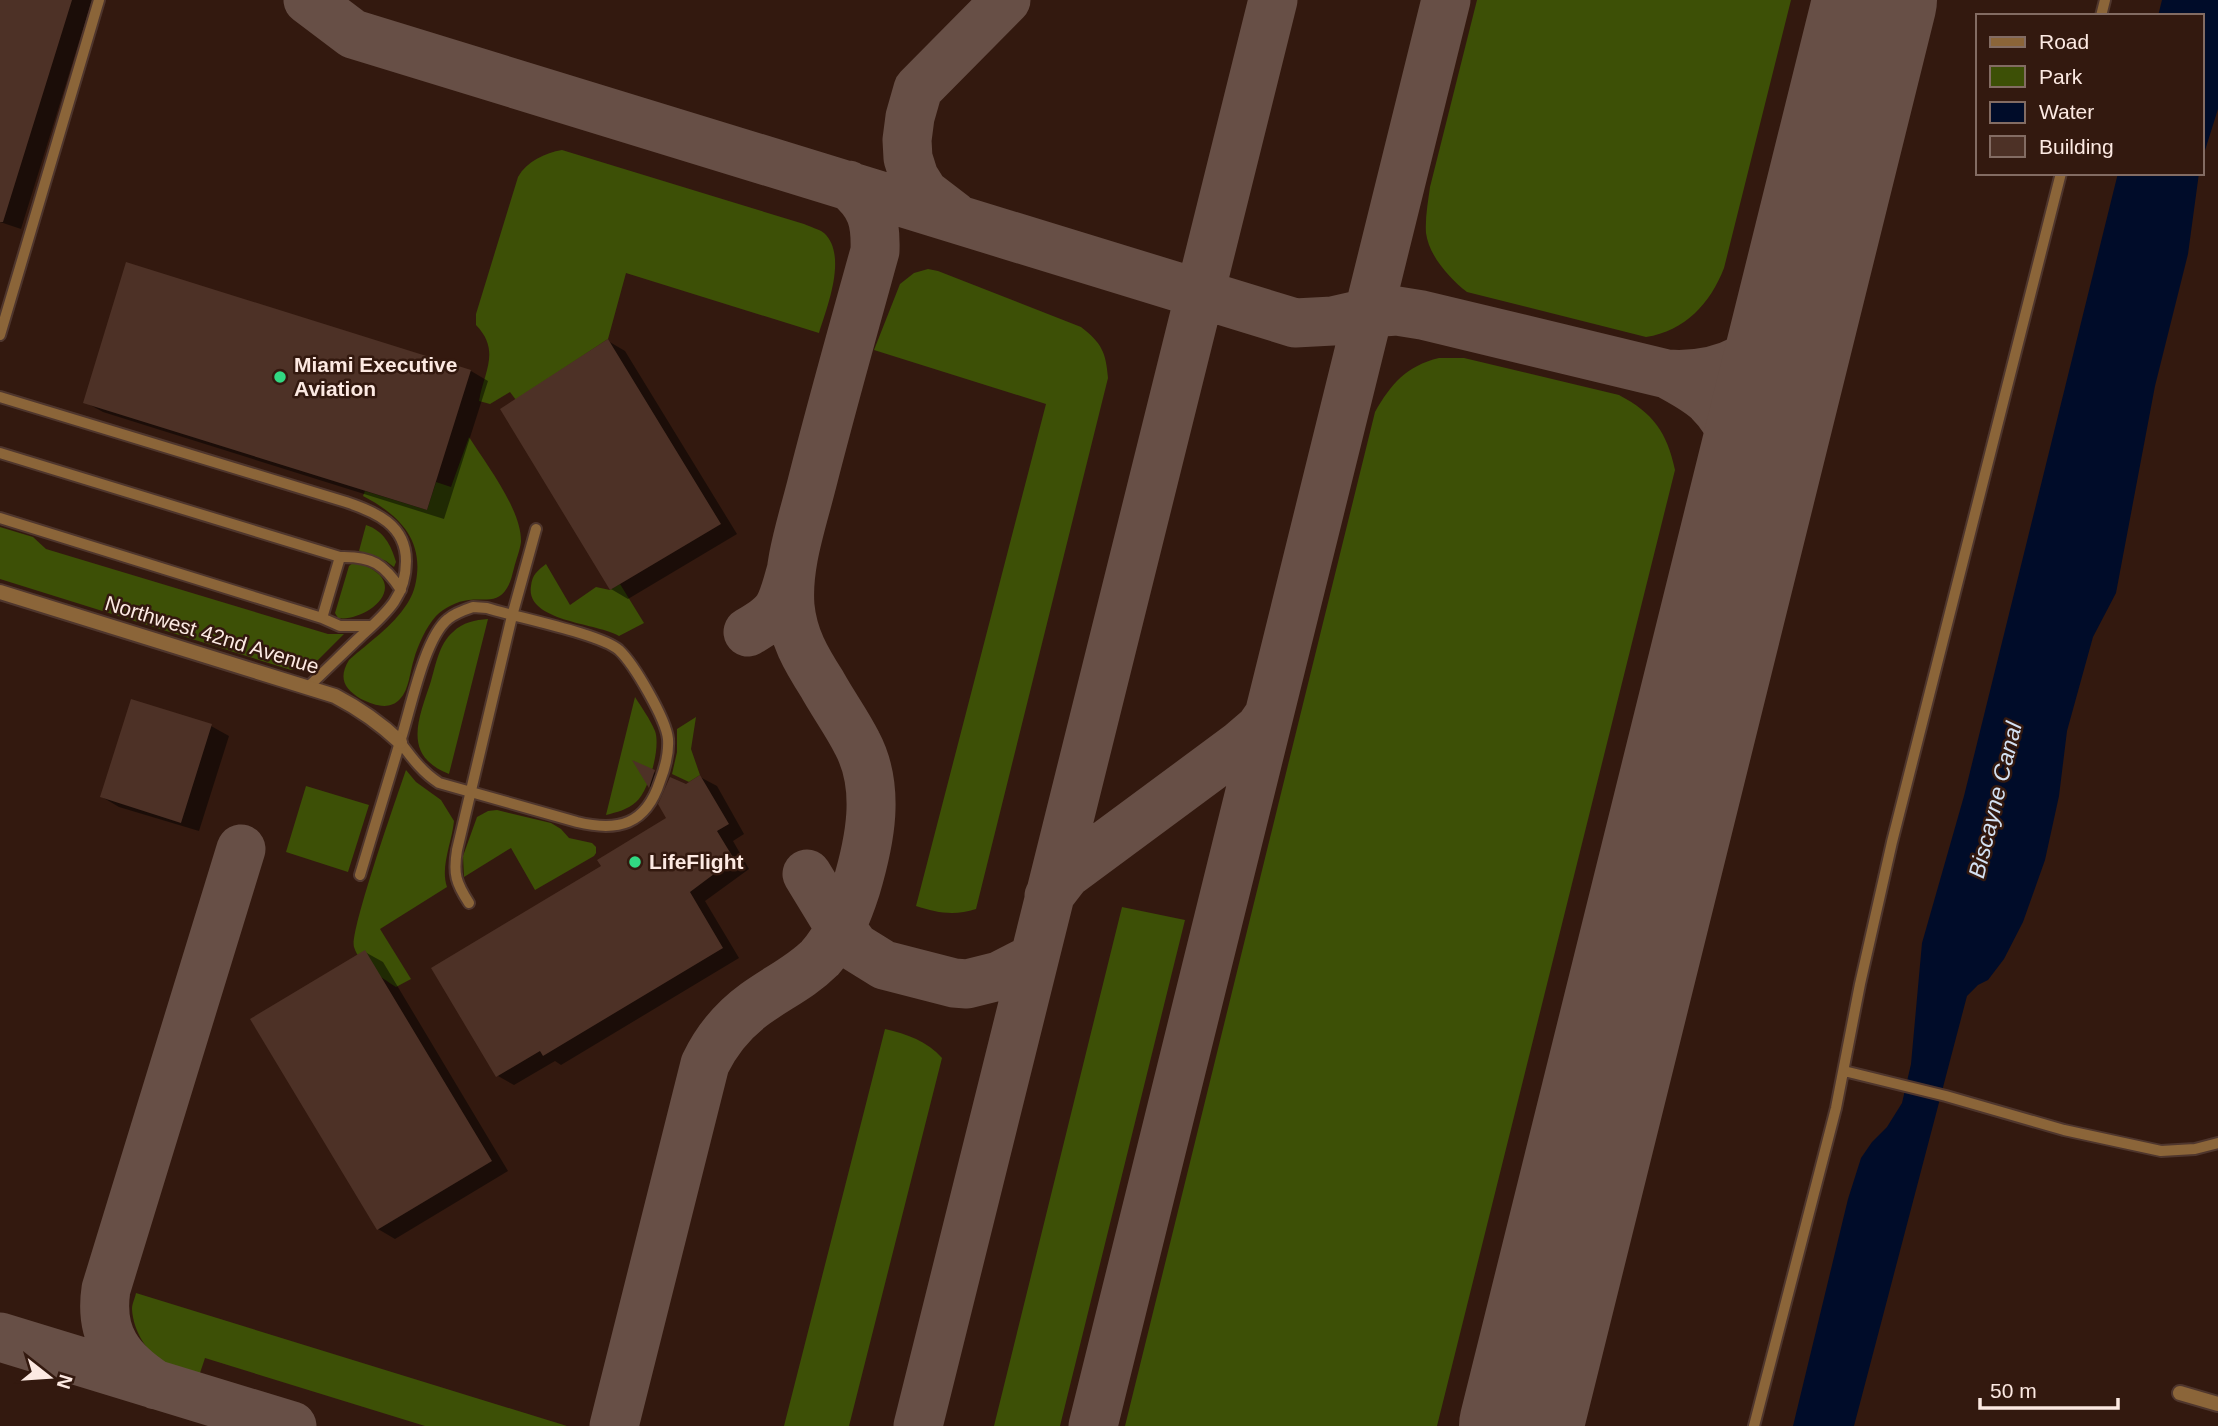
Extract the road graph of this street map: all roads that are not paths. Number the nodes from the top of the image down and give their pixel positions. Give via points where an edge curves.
1 (99, 0) edge
2 (2060, 175) edge
3 (0, 335) edge
4 (0, 397) edge
5 (1, 455) edge
6 (0, 517) edge
7 (536, 529) dead end
8 (341, 557) junction
9 (401, 590) junction
10 (0, 592) edge
11 (512, 616) junction
12 (323, 618) junction
13 (372, 626) junction
14 (309, 686) junction
15 (400, 742) junction
16 (470, 792) junction
17 (360, 875) dead end
18 (469, 903) dead end
19 (1844, 1071) junction
20 (2218, 1143) edge
21 (2180, 1393) dead end
22 (2218, 1404) edge
23 (1754, 1426) edge

1 - 3 lane
2 - 19 lane via 1892,842
4 - 9 lane via 366,508 393,526 403,540 407,571
5 - 8 lane
6 - 12 lane
7 - 11 lane
8 - 9 lane via 357,556 379,564
8 - 12 lane
9 - 13 lane
10 - 14 street, Northwest 42nd Avenue
11 - 15 lane, Northwest 42nd Avenue via 473,607 447,619 424,659
11 - 16 lane
11 - 16 lane, Northwest 42nd Avenue via 603,641 621,652 664,722 668,737 664,771 644,811 618,826 599,828
12 - 13 lane via 340,626
13 - 14 lane
14 - 15 street, Northwest 42nd Avenue via 360,709
15 - 16 lane, Northwest 42nd Avenue via 426,775
15 - 17 lane
16 - 18 lane via 454,869
19 - 20 lane via 2161,1151
19 - 23 lane
21 - 22 street

